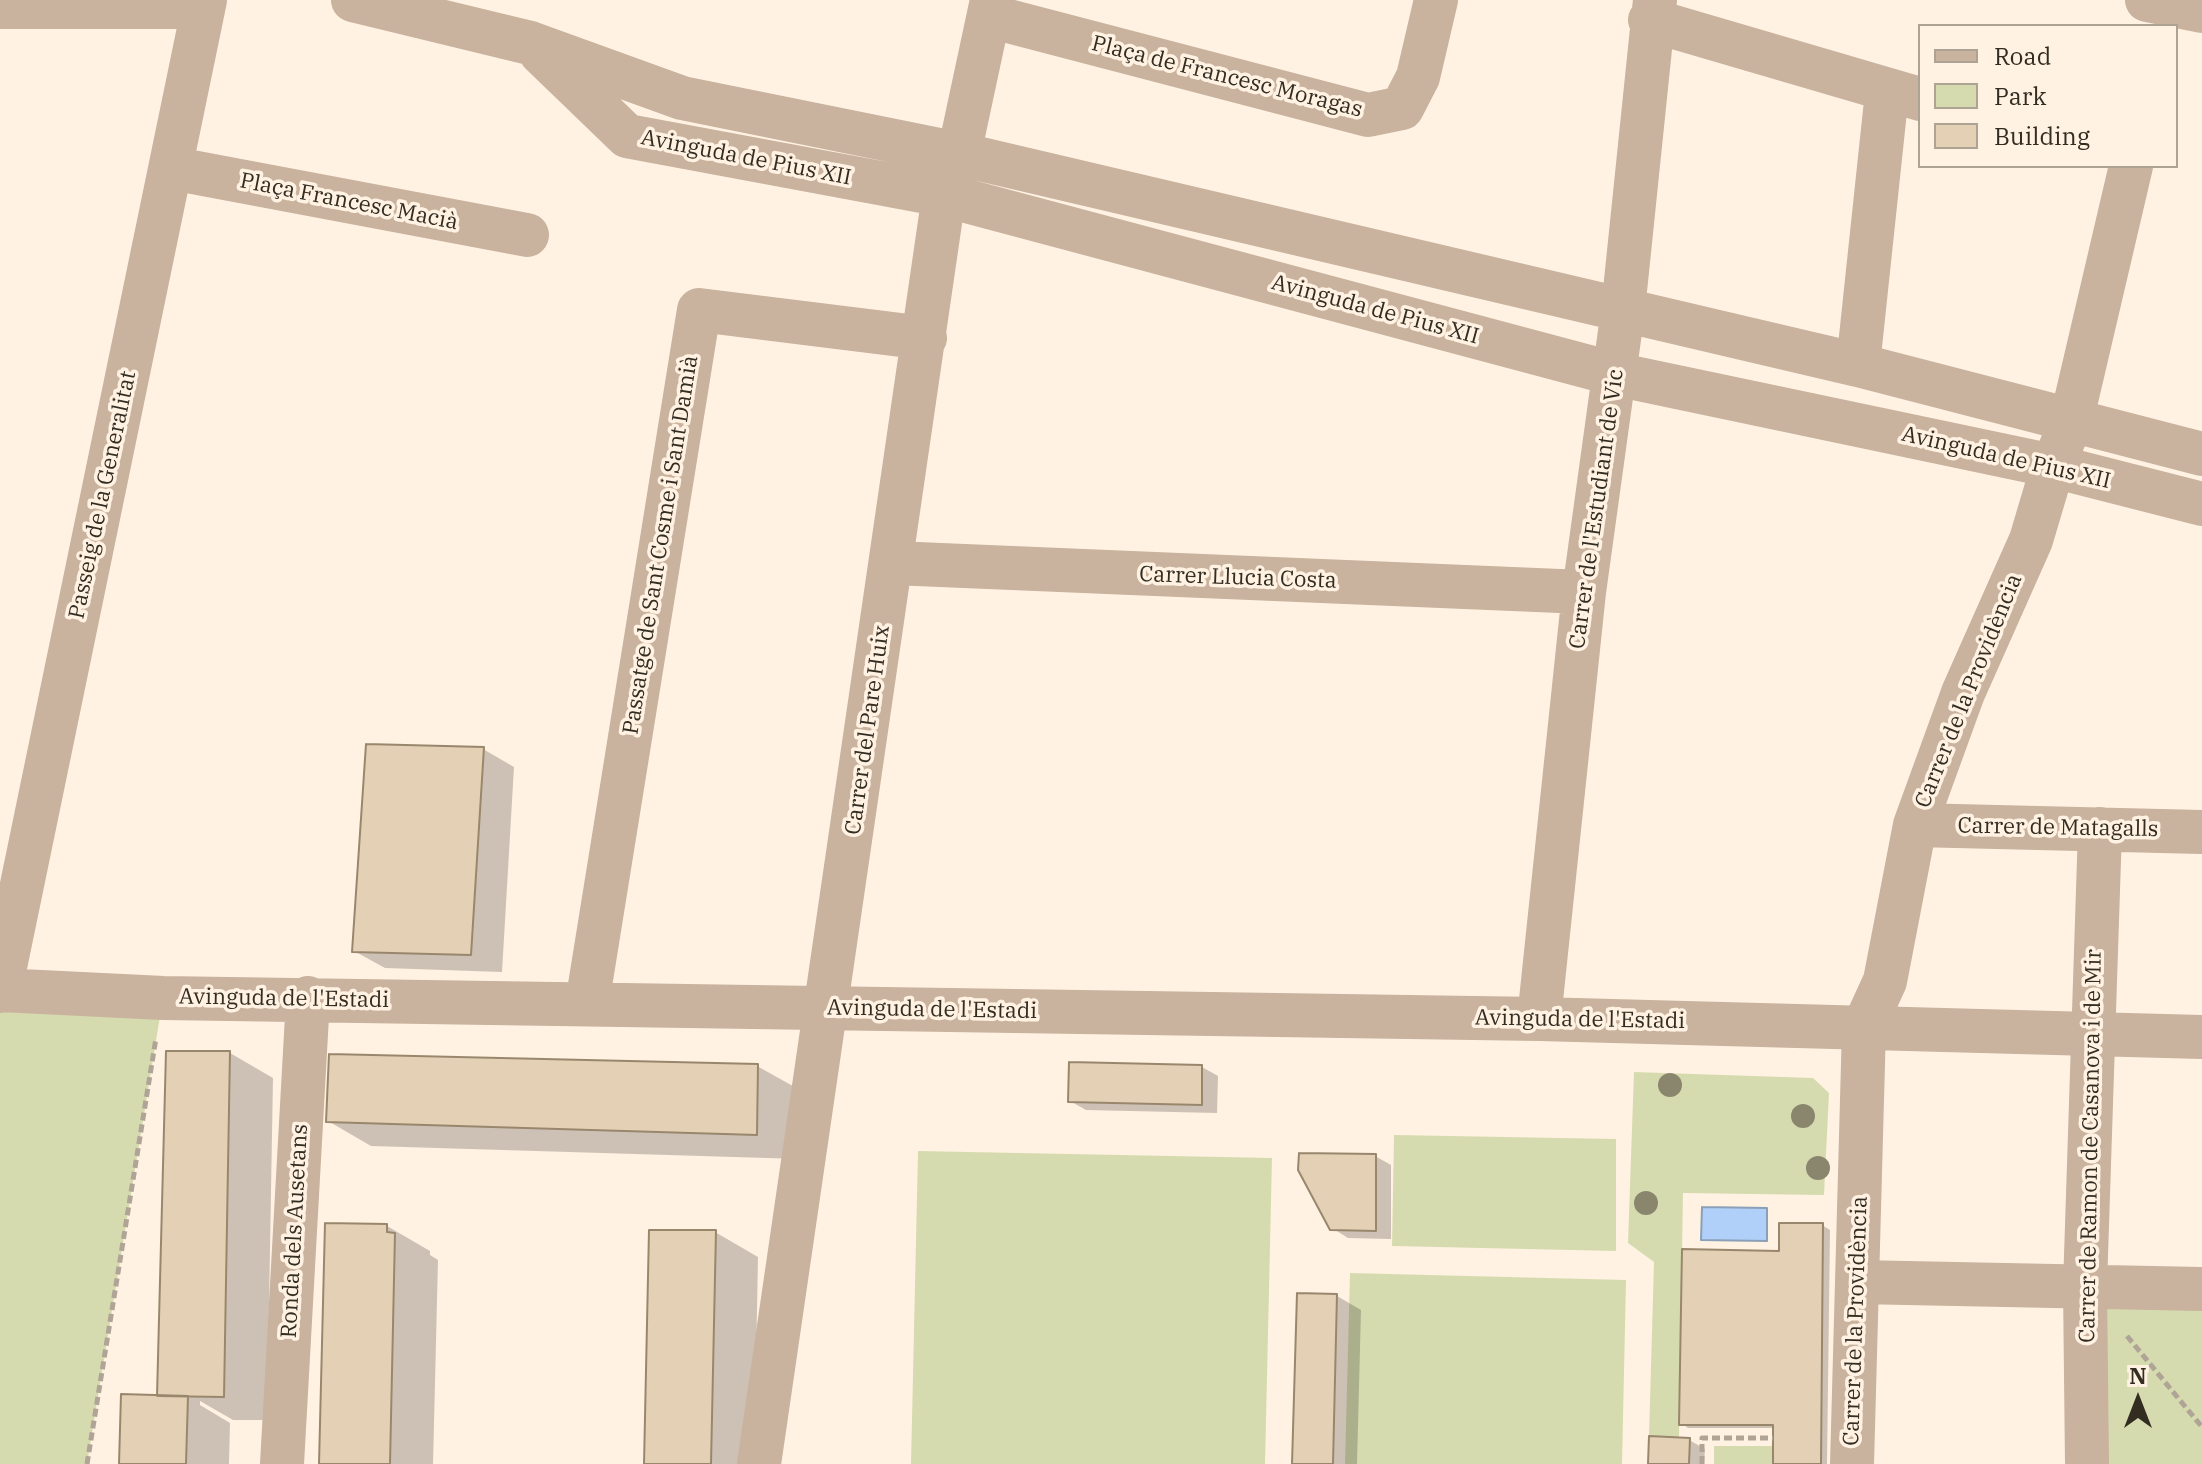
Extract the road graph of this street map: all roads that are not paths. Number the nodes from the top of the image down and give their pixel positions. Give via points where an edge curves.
1 (353, 0) edge
2 (1436, 0) edge
3 (204, 3) edge
4 (0, 7) edge
5 (990, 8) edge
6 (1652, 10) edge
7 (530, 43) junction
8 (1903, 95) edge
9 (959, 154) junction
10 (171, 168) junction
11 (2131, 168) edge
12 (944, 195) junction
13 (527, 235) dead end
14 (1623, 310) junction
15 (925, 338) junction
16 (1858, 365) junction
17 (1615, 374) junction
18 (2071, 422) junction
19 (2202, 454) edge
20 (2053, 466) junction
21 (2202, 504) edge
22 (893, 563) junction
23 (1584, 592) junction
24 (1915, 825) junction
25 (2100, 829) junction
26 (2202, 832) edge
27 (0, 990) edge
28 (308, 998) junction
29 (587, 1004) junction
30 (827, 1009) junction
31 (1539, 1019) junction
32 (1864, 1027) junction
33 (2093, 1033) junction
34 (2202, 1037) edge
35 (1857, 1282) junction
36 (2085, 1286) junction
37 (2202, 1289) edge
38 (282, 1464) edge
39 (759, 1464) edge
40 (1852, 1464) edge
41 (2087, 1464) edge

1 - 7 street
2 - 5 street, Plaça de Francesc Moragas via 1418,77 1402,108 1368,115
3 - 4 street
3 - 10 street, Passeig de la Generalitat
5 - 9 street, Carrer del Pare Huix
6 - 8 street
6 - 14 street, Carrer de l'Estudiant de Vic
7 - 9 street, Avinguda de Pius XII via 682,98
7 - 12 street, Avinguda de Pius XII via 627,136
8 - 16 street
9 - 12 street, Carrer del Pare Huix
9 - 14 street, Avinguda de Pius XII
10 - 13 street, Plaça Francesc Macià
10 - 27 street, Passeig de la Generalitat
11 - 18 street, Carrer de la Providència
12 - 15 street, Carrer del Pare Huix
12 - 17 street, Avinguda de Pius XII
14 - 16 street, Avinguda de Pius XII
14 - 17 street, Carrer de l'Estudiant de Vic
15 - 22 street, Carrer del Pare Huix
15 - 29 street, Passatge de Sant Cosme i Sant Damià via 699,310
16 - 18 street, Avinguda de Pius XII
17 - 20 street, Avinguda de Pius XII
17 - 23 street, Carrer de l'Estudiant de Vic
18 - 19 street, Avinguda de Pius XII
18 - 20 street, Carrer de la Providència
20 - 21 street, Avinguda de Pius XII
20 - 24 street, Carrer de la Providència via 2031,540 1963,693
22 - 23 street, Carrer Llucia Costa
22 - 30 street, Carrer del Pare Huix
23 - 31 street, Carrer de l'Estudiant de Vic
24 - 25 street, Carrer de Matagalls
24 - 32 street, Carrer de la Providència via 1885,981
25 - 26 street, Carrer de Matagalls
25 - 33 street, Carrer de Ramon de Casanova i de Mir
27 - 28 street, Avinguda de l'Estadi
28 - 29 street, Avinguda de l'Estadi
28 - 38 street, Ronda dels Ausetans
29 - 30 street, Avinguda de l'Estadi
30 - 31 street, Avinguda de l'Estadi
30 - 39 street, Carrer del Pare Huix
31 - 32 street, Avinguda de l'Estadi
32 - 33 street, Avinguda de l'Estadi
32 - 35 street, Carrer de la Providència
33 - 34 street, Avinguda de l'Estadi
33 - 36 street, Carrer de Ramon de Casanova i de Mir
35 - 36 street
35 - 40 street, Carrer de la Providència
36 - 37 street
36 - 41 street, Carrer de Ramon de Casanova i de Mir

